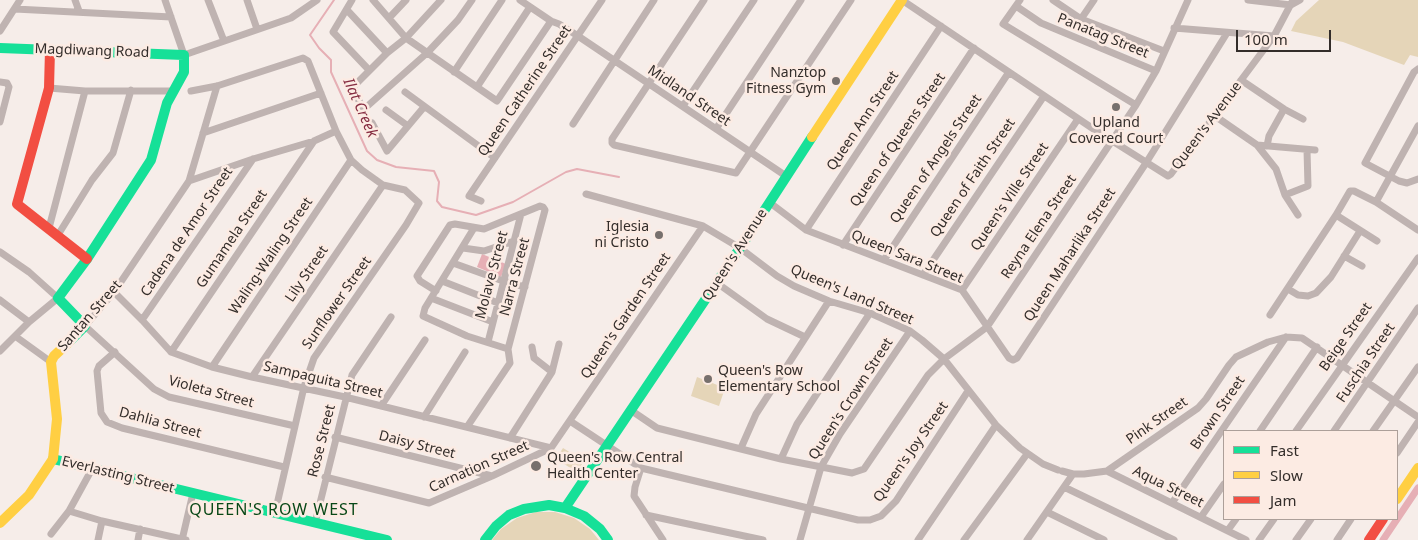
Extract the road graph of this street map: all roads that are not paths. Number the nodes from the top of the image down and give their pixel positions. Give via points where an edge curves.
1 (20, 0) edge
2 (75, 0) edge
3 (165, 0) edge
4 (208, 0) edge
5 (247, 0) edge
6 (317, 0) edge
7 (352, 0) edge
8 (406, 0) edge
9 (441, 0) edge
10 (472, 0) edge
11 (502, 0) edge
12 (520, 0) edge
13 (602, 0) edge
14 (654, 0) edge
15 (704, 0) edge
16 (754, 0) edge
17 (801, 0) edge
18 (851, 0) edge
19 (902, 0) edge
20 (1054, 0) edge
21 (1094, 0) edge
22 (1188, 0) edge
23 (1248, 0) edge
24 (1300, 0) edge
25 (375, 1) edge
26 (1273, 1) edge
27 (1292, 2) edge
28 (1018, 3) edge
29 (530, 7) junction
30 (15, 8) junction
31 (347, 10) junction
32 (80, 11) junction
33 (171, 17) junction
34 (389, 18) junction
35 (1081, 18) junction
36 (551, 21) junction
37 (941, 26) junction
38 (1174, 28) junction
39 (258, 29) junction
40 (0, 31) edge
41 (1227, 33) junction
42 (578, 36) junction
43 (1274, 36) junction
44 (406, 38) junction
45 (224, 42) junction
46 (0, 48) edge
47 (974, 48) junction
48 (50, 50) junction
49 (1164, 51) junction
50 (427, 53) junction
51 (387, 54) junction
52 (184, 55) junction
53 (615, 61) junction
54 (1418, 69) edge
55 (369, 70) junction
56 (1156, 71) junction
57 (454, 72) junction
58 (1010, 72) junction
59 (1241, 80) junction
60 (0, 82) edge
61 (649, 84) junction
62 (217, 86) junction
63 (477, 86) junction
64 (49, 88) junction
65 (131, 90) junction
66 (85, 91) junction
67 (173, 91) junction
68 (191, 91) dead end
69 (405, 92) dead end
70 (321, 93) junction
71 (1044, 96) junction
72 (1136, 105) junction
73 (682, 106) junction
74 (424, 107) junction
75 (1284, 109) junction
76 (386, 110) dead end
77 (1215, 116) junction
78 (1078, 119) junction
79 (1303, 119) dead end
80 (0, 122) edge
81 (372, 123) dead end
82 (573, 124) dead end
83 (408, 126) junction
84 (1418, 126) edge
85 (716, 129) junction
86 (336, 131) junction
87 (203, 133) junction
88 (314, 141) junction
89 (1112, 142) junction
90 (1257, 145) junction
91 (1268, 146) junction
92 (1307, 150) junction
93 (1316, 150) dead end
94 (750, 152) junction
95 (495, 158) junction
96 (253, 159) junction
97 (351, 160) junction
98 (1146, 163) junction
99 (786, 176) junction
100 (1390, 177) junction
101 (1418, 179) edge
102 (189, 181) junction
103 (383, 185) junction
104 (586, 194) dead end
105 (1285, 195) junction
106 (481, 201) dead end
107 (769, 202) junction
108 (1376, 202) junction
109 (521, 214) junction
110 (1298, 214) dead end
111 (1336, 215) junction
112 (703, 226) junction
113 (49, 228) junction
114 (474, 228) junction
115 (806, 230) junction
116 (1360, 230) junction
117 (1418, 230) edge
118 (58, 235) junction
119 (514, 241) junction
120 (1377, 241) dead end
121 (843, 245) junction
122 (463, 248) junction
123 (740, 248) junction
124 (0, 252) edge
125 (1344, 256) junction
126 (1418, 258) edge
127 (87, 259) junction
128 (884, 260) junction
129 (453, 263) junction
130 (1362, 266) dead end
131 (923, 275) junction
132 (442, 281) junction
133 (504, 281) junction
134 (717, 284) junction
135 (526, 286) junction
136 (1288, 289) junction
137 (962, 290) junction
138 (436, 291) junction
139 (114, 292) junction
140 (58, 298) junction
141 (431, 298) junction
142 (0, 300) edge
143 (829, 301) junction
144 (498, 302) junction
145 (1418, 308) edge
146 (870, 313) junction
147 (1270, 315) dead end
148 (391, 317) dead end
149 (142, 320) junction
150 (29, 322) junction
151 (493, 322) junction
152 (85, 326) junction
153 (987, 327) junction
154 (910, 331) junction
155 (15, 336) junction
156 (805, 337) junction
157 (1286, 337) junction
158 (425, 340) dead end
159 (488, 342) junction
160 (559, 344) dead end
161 (532, 347) dead end
162 (1317, 347) junction
163 (1, 349) edge
164 (508, 349) junction
165 (114, 352) junction
166 (171, 352) junction
167 (465, 352) dead end
168 (944, 359) junction
169 (1013, 360) joint
170 (51, 362) junction
171 (1342, 365) junction
172 (1418, 366) edge
173 (212, 367) junction
174 (552, 372) junction
175 (252, 377) junction
176 (1367, 382) junction
177 (304, 387) junction
178 (968, 391) junction
179 (345, 397) junction
180 (1394, 401) junction
181 (381, 406) junction
182 (632, 411) junction
183 (424, 417) junction
184 (1418, 417) edge
185 (570, 421) junction
186 (1418, 422) edge
187 (996, 425) junction
188 (295, 426) junction
189 (467, 427) junction
190 (1261, 430) edge
191 (1297, 430) edge
192 (1335, 430) edge
193 (1374, 430) edge
194 (335, 437) junction
195 (510, 438) junction
196 (607, 446) junction
197 (551, 448) junction
198 (741, 448) junction
199 (1398, 452) edge
200 (1027, 454) junction
201 (53, 459) junction
202 (781, 459) junction
203 (821, 467) junction
204 (92, 468) junction
205 (284, 468) junction
206 (641, 468) junction
207 (1418, 468) edge
208 (1106, 472) junction
209 (1073, 474) junction
210 (492, 476) junction
211 (326, 478) junction
212 (1223, 485) edge
213 (1064, 487) junction
214 (193, 493) junction
215 (1398, 498) edge
216 (1172, 503) junction
217 (565, 508) junction
218 (809, 509) junction
219 (69, 511) junction
220 (1047, 512) junction
221 (274, 513) junction
222 (646, 515) junction
223 (1201, 517) junction
224 (1235, 520) edge
225 (1273, 520) edge
226 (1310, 520) edge
227 (1350, 520) edge
228 (1382, 520) edge
229 (102, 521) junction
230 (2, 522) edge
231 (315, 522) junction
232 (140, 529) junction
233 (1228, 530) junction
234 (51, 534) dead end
235 (353, 536) edge
236 (1030, 539) edge
237 (98, 540) edge
238 (138, 540) edge
239 (183, 540) edge
240 (386, 540) edge
241 (485, 540) edge
242 (608, 540) edge
243 (662, 540) edge
244 (763, 540) edge
245 (800, 540) edge
246 (918, 540) edge
247 (964, 540) edge
248 (1104, 540) edge
249 (1174, 540) edge
250 (1246, 540) edge
251 (1259, 540) edge
252 (1296, 540) edge
253 (1337, 540) edge
254 (1369, 540) edge

1 - 30 street
2 - 32 street
3 - 33 street
4 - 45 street
5 - 39 street
6 - 39 street via 291,18
7 - 31 street
8 - 34 street
9 - 44 street
10 - 50 street
11 - 57 street
12 - 29 street, Midland Street
13 - 42 street, Queen Catherine Street
14 - 53 street
15 - 61 street
16 - 73 street
17 - 85 street
18 - 94 street
19 - 37 street, Queen's Avenue
19 - 99 street, Queen's Avenue
20 - 35 street
21 - 35 street
22 - 38 street, Reyna Elena Street
23 - 26 street
24 - 27 street
25 - 34 street
26 - 27 street
27 - 43 street, Queen's Avenue
28 - 56 street, Panatag Street via 1041,24
28 - 72 street via 1003,24
29 - 36 street, Midland Street
29 - 63 street
30 - 32 street
30 - 40 street
31 - 51 street
31 - 55 street via 334,32
32 - 33 street
33 - 52 street
34 - 44 street
35 - 49 street
36 - 42 street, Midland Street
36 - 63 street via 497,101
37 - 47 street, Queen's Avenue
37 - 115 street, Queen Ann Street
38 - 41 street
38 - 49 street, Reyna Elena Street
39 - 45 street
41 - 43 street
41 - 98 street, Queen Maharlika Street
42 - 53 street, Midland Street
42 - 95 street, Queen Catherine Street
43 - 59 street, Queen's Avenue
44 - 50 street
44 - 51 street
45 - 52 street
46 - 48 street, Magdiwang Road
47 - 58 street, Queen's Avenue
47 - 121 street, Queen of Queens Street
48 - 52 street, Magdiwang Road
48 - 64 street
49 - 56 street, Reyna Elena Street
50 - 55 street via 363,110 353,87
50 - 57 street
51 - 55 street
52 - 67 street via 184,72
53 - 61 street, Midland Street
53 - 82 street
54 - 100 street via 1365,163
56 - 72 street, Reyna Elena Street
57 - 63 street
58 - 71 street, Queen's Avenue
58 - 128 street, Queen of Angels Street
59 - 75 street
59 - 77 street, Queen's Avenue
60 - 80 street via 8,85 9,90
61 - 73 street, Midland Street
61 - 94 street via 612,139 614,145 736,173
62 - 68 street
62 - 70 street via 304,58 308,60
62 - 87 street, Santan Street
64 - 66 street
64 - 113 street via 17,204
65 - 66 street
65 - 67 street
65 - 118 street via 113,153
66 - 113 street
67 - 127 street via 151,160
69 - 74 street
70 - 86 street
70 - 87 street
71 - 78 street, Queen's Avenue
71 - 131 street, Queen of Faith Street
72 - 89 street, Reyna Elena Street
73 - 85 street, Midland Street
74 - 83 street
74 - 95 street
75 - 79 street
75 - 91 street via 1269,136
76 - 83 street
77 - 90 street
77 - 98 street, Queen's Avenue via 1171,174 1168,176
78 - 89 street, Queen's Avenue
78 - 137 street, Queen's Ville Street
81 - 83 street via 387,151
84 - 100 street
85 - 94 street, Midland Street
86 - 88 street
86 - 97 street
87 - 102 street, Santan Street
88 - 96 street
88 - 166 street, Gumamela Street
89 - 98 street, Queen's Avenue
89 - 153 street, Reyna Elena Street
90 - 91 street
90 - 105 street via 1276,169
91 - 92 street
92 - 93 street
92 - 105 street via 1308,186
94 - 99 street, Midland Street
95 - 106 street, Queen Catherine Street via 469,196
96 - 102 street
96 - 149 street, Cadena de Amor Street
97 - 103 street
97 - 173 street, Waling-Waling Street
98 - 169 street, Queen Maharlika Street
99 - 107 street, Queen's Avenue
100 - 101 street via 1407,183
100 - 108 street
102 - 139 street, Santan Street
103 - 175 street, Lily Street
103 - 177 street, Sunflower Street via 405,190 419,203 314,358
104 - 112 street
105 - 110 street
107 - 115 street, Queen Sara Street
107 - 123 street, Queen's Avenue
108 - 111 street via 1350,191
108 - 117 street
109 - 114 street via 484,229
109 - 119 street, Molave Street
109 - 135 street, Narra Street via 540,206 545,210
111 - 116 street
111 - 136 street
112 - 123 street
112 - 185 street, Queen's Garden Street
113 - 118 street
114 - 122 street
114 - 138 street via 450,225 417,276
115 - 121 street, Queen Sara Street
116 - 120 street
116 - 125 street
118 - 127 street
119 - 122 street via 484,251
119 - 133 street, Molave Street
121 - 128 street, Queen Sara Street
122 - 129 street
123 - 134 street, Queen's Avenue
123 - 143 street, Queen's Land Street via 777,276
124 - 140 street
125 - 130 street
125 - 136 street via 1316,293 1298,295
126 - 171 street, Beige Street
127 - 140 street
128 - 131 street, Queen Sara Street
129 - 132 street
129 - 133 street
131 - 137 street, Queen Sara Street
132 - 138 street
132 - 144 street
133 - 135 street
133 - 144 street, Molave Street
134 - 156 street via 768,319
134 - 182 street, Queen's Avenue
135 - 164 street, Narra Street
136 - 147 street
137 - 153 street, Queen Sara Street
138 - 141 street
139 - 149 street, Sampaguita Street
139 - 152 street, Santan Street
140 - 150 street
140 - 152 street
141 - 151 street
141 - 159 street via 423,316
142 - 150 street
143 - 146 street, Queen's Land Street
143 - 156 street
144 - 151 street, Molave Street
145 - 176 street, Fuschia Street
146 - 154 street, Queen's Land Street
146 - 202 street via 797,424
148 - 179 street, Rose Street via 352,375
149 - 166 street, Sampaguita Street
150 - 155 street
151 - 159 street, Molave Street
152 - 165 street, Violeta Street
152 - 170 street, Santan Street
153 - 168 street, Reyna Elena Street
153 - 169 street, Queen Sara Street
154 - 168 street, Queen's Land Street
154 - 203 street, Queen's Crown Street
155 - 163 street
155 - 170 street
156 - 198 street via 756,414
157 - 162 street via 1302,338
157 - 208 street, Pink Street via 1236,357 1198,408
157 - 216 street, Brown Street
158 - 181 street
159 - 164 street
160 - 174 street
161 - 174 street via 534,358
162 - 171 street
162 - 190 street
164 - 189 street, Narra Street via 510,363
165 - 188 street, Violeta Street via 154,389 169,397
165 - 205 street, Dahlia Street via 96,372 101,413 107,422
166 - 173 street, Sampaguita Street
167 - 183 street
168 - 178 street, Queen's Land Street
168 - 203 street, Reyna Elena Street via 928,375 864,469 852,473
170 - 201 street, Santan Street via 57,420
171 - 176 street
171 - 191 street, Beige Street
172 - 180 street
173 - 175 street, Sampaguita Street
174 - 195 street
175 - 177 street, Sampaguita Street
176 - 180 street
176 - 192 street, Fuschia Street
177 - 179 street, Sampaguita Street
177 - 188 street, Sunflower Street
178 - 187 street, Queen's Land Street
178 - 218 street, Queen's Joy Street via 896,501 881,516 858,520
179 - 181 street, Sampaguita Street
179 - 194 street, Rose Street
180 - 184 street
180 - 193 street
181 - 183 street, Sampaguita Street
182 - 196 street, Queen's Avenue
182 - 198 street, Reyna Elena Street via 657,428
183 - 189 street, Sampaguita Street
185 - 196 street, Queen's Joy Street
185 - 197 street, Carnation Street
186 - 199 street
187 - 200 street, Queen's Land Street
187 - 246 street
188 - 205 street, Sunflower Street
189 - 195 street, Sampaguita Street
194 - 210 street, Daisy Street
194 - 211 street, Rose Street
195 - 197 street, Sampaguita Street
196 - 206 street, Queen's Joy Street
196 - 217 street, Queen's Avenue
197 - 210 street, Carnation Street
198 - 202 street, Reyna Elena Street
200 - 209 street, Queen's Land Street
200 - 247 street
201 - 204 street, Everlasting Street
201 - 230 street, Santan Street via 29,495
202 - 203 street, Reyna Elena Street
203 - 218 street, Queen's Crown Street
204 - 214 street, Everlasting Street
204 - 219 street
205 - 221 street, Sunflower Street
206 - 218 street, Queen's Joy Street
206 - 222 street via 634,496
207 - 215 street
208 - 209 street
208 - 216 street, Aqua Street
209 - 213 street
210 - 211 street, Carnation Street via 429,502
211 - 231 street, Rose Street
212 - 223 street
213 - 220 street
213 - 249 street
214 - 221 street, Everlasting Street
214 - 239 street
216 - 223 street, Aqua Street
217 - 241 street via 541,505 524,508 502,520
217 - 242 street via 584,516
218 - 245 street, Queen's Crown Street
219 - 229 street
219 - 234 street
220 - 236 street
220 - 248 street
221 - 231 street, Everlasting Street
222 - 243 street
222 - 244 street
223 - 233 street, Aqua Street
224 - 233 street
225 - 251 street
226 - 252 street
227 - 253 street
228 - 254 street
229 - 232 street
229 - 237 street
231 - 235 street, Everlasting Street
232 - 238 street
232 - 239 street
233 - 250 street, Aqua Street
235 - 240 street, Everlasting Street

